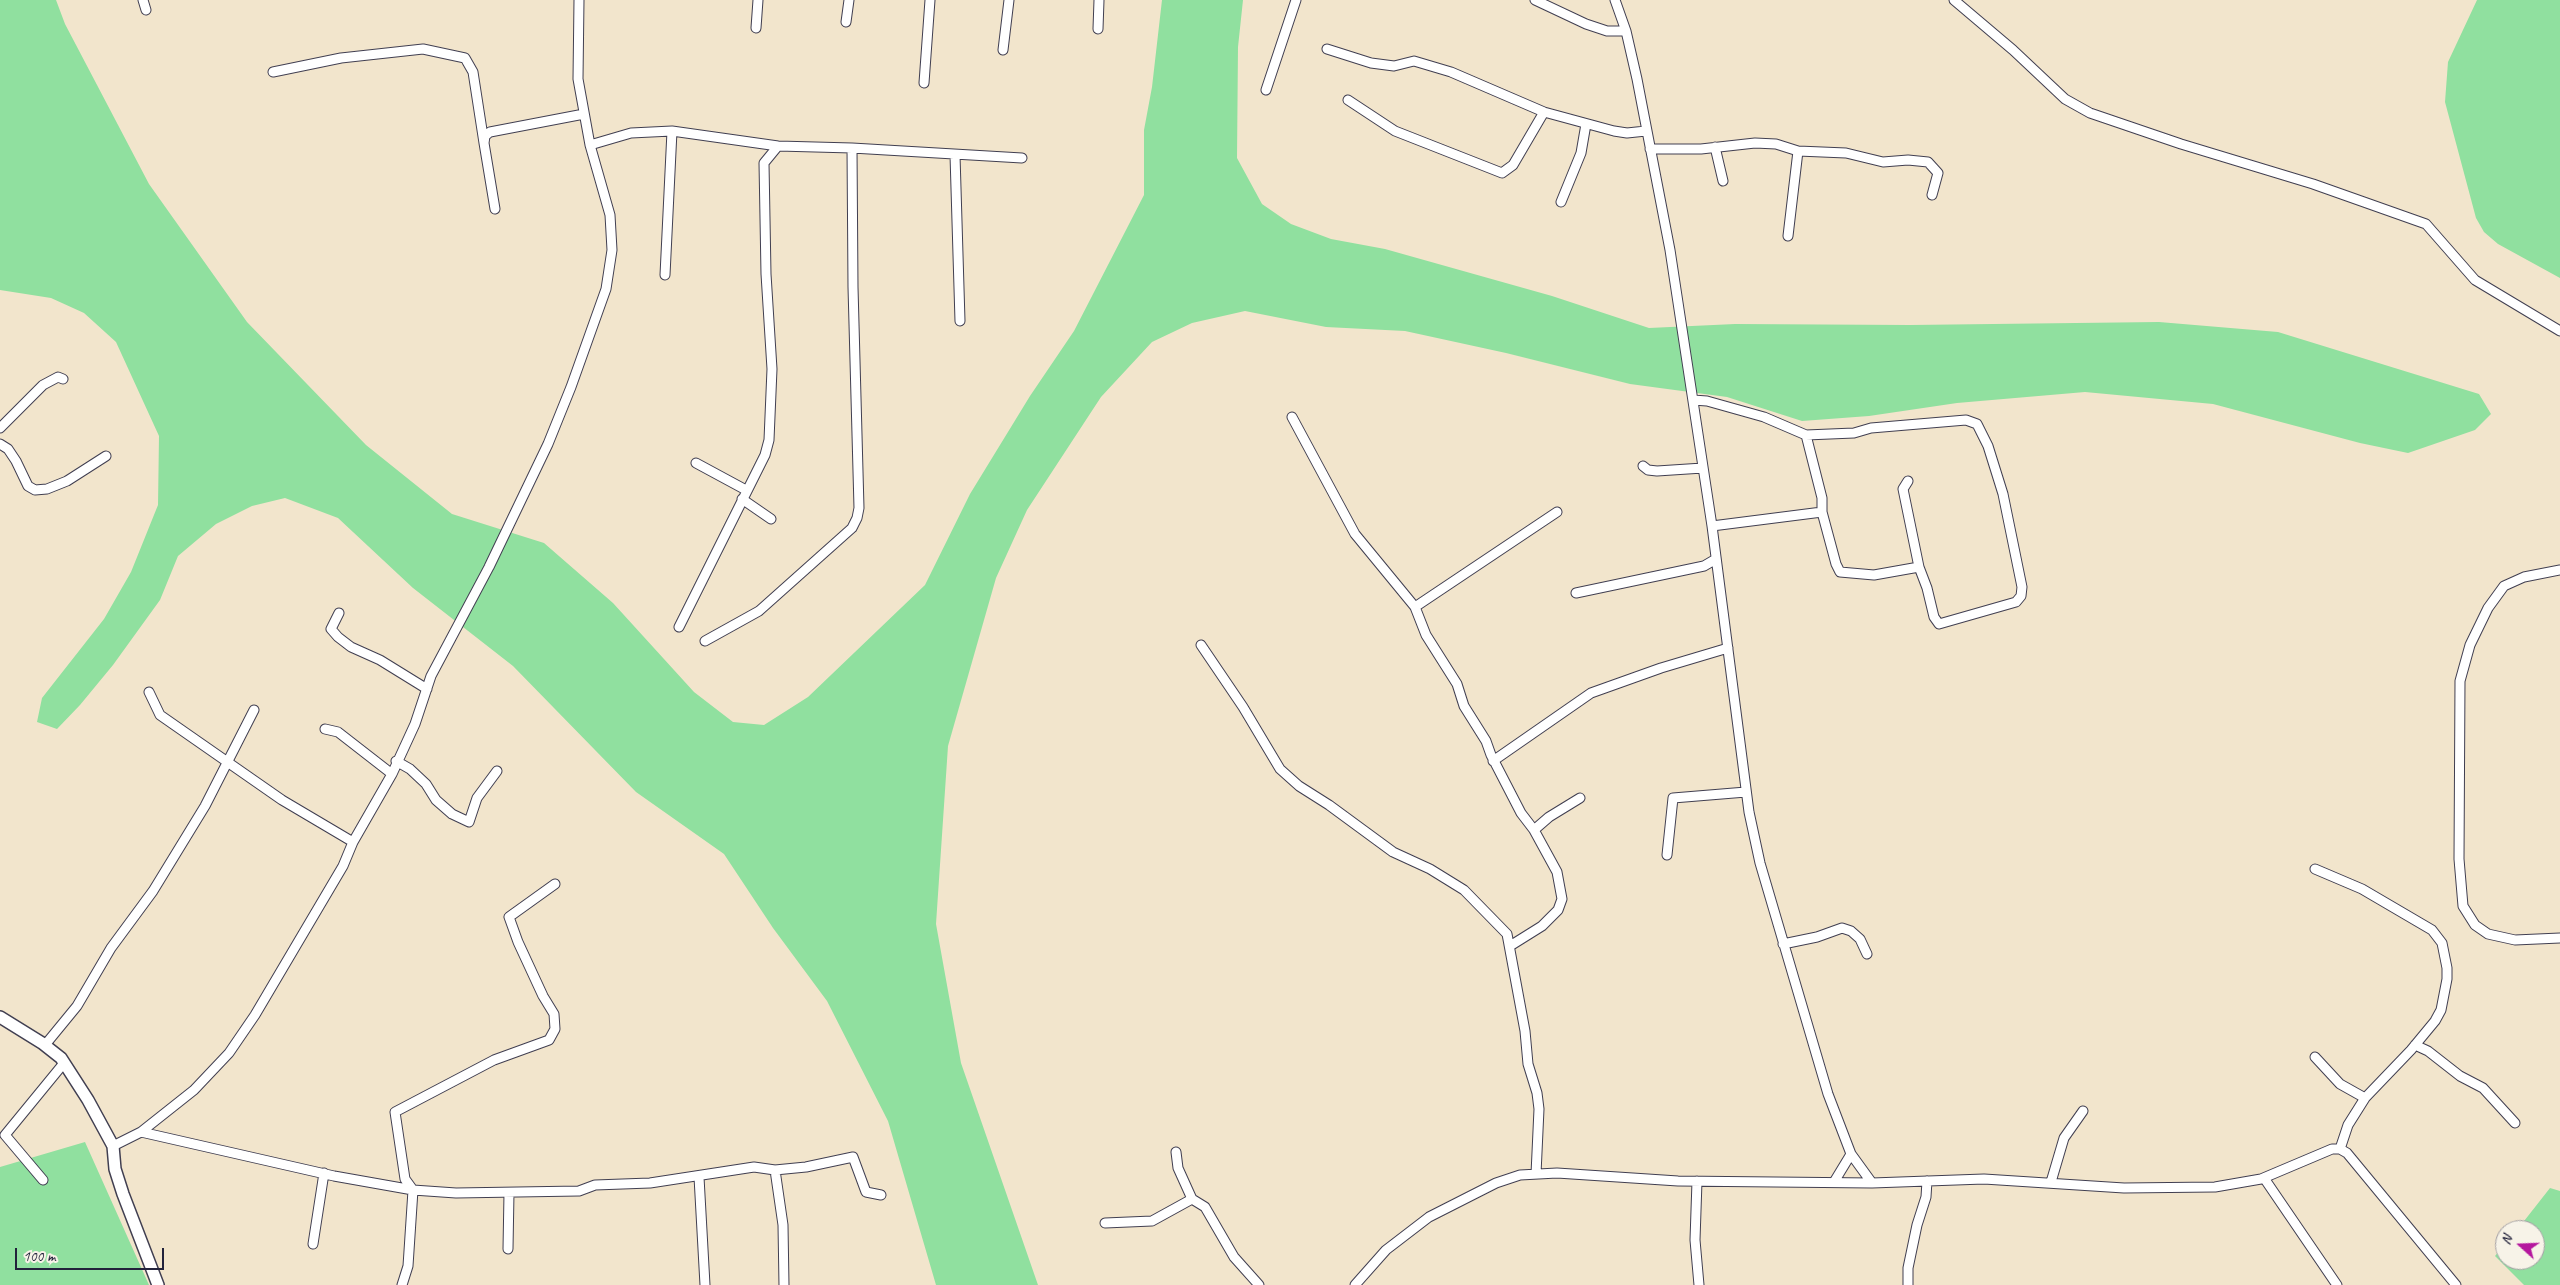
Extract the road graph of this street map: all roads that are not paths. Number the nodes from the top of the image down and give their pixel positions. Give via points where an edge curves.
1 (143, 0) edge
2 (579, 0) edge
3 (758, 0) edge
4 (849, 0) edge
5 (930, 0) edge
6 (1009, 0) edge
7 (1099, 0) edge
8 (1296, 0) edge
9 (1615, 0) edge
10 (1954, 0) edge
11 (1539, 1) edge
12 (146, 10) dead end
13 (846, 22) dead end
14 (756, 28) dead end
15 (1098, 29) dead end
16 (1626, 31) junction
17 (1327, 49) dead end
18 (1003, 50) dead end
19 (273, 72) dead end
20 (924, 83) dead end
21 (1266, 90) dead end
22 (1348, 100) dead end
23 (1544, 112) junction
24 (584, 114) junction
25 (1586, 124) junction
26 (1646, 131) junction
27 (672, 132) junction
28 (484, 143) junction
29 (590, 145) junction
30 (778, 146) junction
31 (1715, 147) junction
32 (852, 148) junction
33 (1650, 149) junction
34 (1798, 151) junction
35 (954, 155) junction
36 (1022, 158) dead end
37 (1723, 181) dead end
38 (1932, 195) dead end
39 (1561, 202) dead end
40 (495, 210) dead end
41 (1788, 236) dead end
42 (665, 276) dead end
43 (960, 321) dead end
44 (2560, 331) edge
45 (63, 379) dead end
46 (1693, 400) junction
47 (1292, 417) dead end
48 (0, 428) edge
49 (1806, 435) junction
50 (0, 444) edge
51 (106, 456) dead end
52 (696, 463) dead end
53 (1643, 466) dead end
54 (1703, 468) junction
55 (1908, 481) dead end
56 (746, 490) junction
57 (742, 499) junction
58 (1558, 512) dead end
59 (1822, 512) junction
60 (771, 519) dead end
61 (1712, 526) junction
62 (1716, 559) junction
63 (1919, 567) junction
64 (2560, 570) edge
65 (1576, 593) dead end
66 (1415, 607) junction
67 (339, 613) dead end
68 (679, 627) dead end
69 (705, 641) dead end
70 (1201, 645) dead end
71 (1728, 648) junction
72 (427, 689) junction
73 (149, 692) dead end
74 (254, 710) dead end
75 (325, 729) dead end
76 (1494, 760) junction
77 (227, 761) junction
78 (396, 761) junction
79 (497, 770) dead end
80 (392, 774) junction
81 (1746, 792) junction
82 (1580, 798) dead end
83 (1534, 830) junction
84 (353, 842) junction
85 (1667, 855) dead end
86 (2315, 869) dead end
87 (555, 884) dead end
88 (2560, 938) edge
89 (1783, 944) junction
90 (1510, 946) junction
91 (1868, 954) dead end
92 (0, 1017) edge
93 (45, 1045) junction
94 (2415, 1045) junction
95 (2315, 1057) dead end
96 (64, 1063) junction
97 (2365, 1098) junction
98 (2083, 1111) dead end
99 (2515, 1123) dead end
100 (141, 1132) junction
101 (113, 1146) junction
102 (2340, 1149) junction
103 (1176, 1152) dead end
104 (1851, 1154) junction
105 (775, 1170) junction
106 (324, 1174) junction
107 (1536, 1174) junction
108 (699, 1177) junction
109 (2264, 1178) junction
110 (43, 1180) dead end
111 (1697, 1181) junction
112 (1927, 1181) junction
113 (1834, 1182) junction
114 (2051, 1182) junction
115 (1872, 1183) junction
116 (413, 1190) junction
117 (509, 1192) junction
118 (881, 1194) dead end
119 (1192, 1199) junction
120 (1105, 1223) dead end
121 (312, 1244) dead end
122 (508, 1249) dead end
123 (158, 1285) edge
124 (402, 1285) edge
125 (705, 1285) edge
126 (784, 1285) edge
127 (1259, 1285) edge
128 (1355, 1285) edge
129 (1699, 1285) edge
130 (1908, 1285) edge
131 (2337, 1285) edge
132 (2456, 1285) edge

1 - 12 street
2 - 24 street via 578,79
3 - 14 street
4 - 13 street
5 - 20 street
6 - 18 street
7 - 15 street
8 - 21 street
9 - 16 street
10 - 44 street via 2064,99 2082,109 2426,224 2475,280
11 - 16 street via 1607,31
16 - 26 street
17 - 23 street via 1371,63 1394,66 1414,61 1451,72
19 - 28 street via 341,58 423,49 464,58 473,72
22 - 23 street via 1395,131 1502,173 1514,165
23 - 25 street
24 - 28 street via 490,132
24 - 29 street
25 - 26 street via 1627,133
25 - 39 street via 1581,153
26 - 33 street
27 - 29 street via 631,133
27 - 30 street
27 - 42 street
28 - 40 street
29 - 72 street via 610,215 612,250 606,289 548,444
30 - 32 street
30 - 56 street via 764,163 772,369 769,440 765,455
31 - 33 street
31 - 34 street via 1776,144
31 - 37 street
32 - 35 street
32 - 69 street via 859,508 852,528 759,612
33 - 46 street via 1670,250
34 - 38 street via 1846,153 1883,162 1928,162 1938,173
34 - 41 street
35 - 36 street
35 - 43 street
45 - 48 street via 58,377 43,385
46 - 49 street via 1764,417
46 - 54 street
47 - 66 street via 1355,534
49 - 59 street via 1822,498
49 - 63 street via 1966,420 1977,424 1988,446 2003,494 2022,587 2021,596 2016,602 1939,624
50 - 51 street via 16,461 28,486 35,490 48,489 67,481
52 - 56 street
53 - 54 street via 1657,471
54 - 61 street
55 - 63 street via 1903,489
56 - 57 street
57 - 60 street
57 - 68 street
58 - 66 street
59 - 61 street
59 - 63 street via 1840,572 1874,576
61 - 62 street
62 - 65 street via 1704,566
62 - 71 street
64 - 88 street via 2524,577 2504,586 2488,608 2470,645 2460,681 2459,859 2463,906 2475,925 2488,934 2515,940
66 - 76 street via 1426,635 1457,684 1464,706
67 - 72 street via 331,629 338,637
70 - 90 street via 1280,768 1299,786 1393,852 1464,890 1507,934
71 - 76 street via 1591,694
71 - 81 street
72 - 78 street via 415,724
73 - 77 street via 160,716
74 - 77 street via 239,744
75 - 80 street via 338,732
76 - 83 street via 1521,813
77 - 84 street via 282,800
77 - 93 street via 205,806 153,891 111,948 77,1006
78 - 79 street via 415,774 452,814 469,822 477,798
78 - 80 street
80 - 84 street
81 - 85 street via 1673,798
81 - 89 street via 1760,863
82 - 83 street
83 - 90 street via 1557,872 1562,899 1558,910 1542,926
84 - 100 street via 343,866 229,1053 194,1090
86 - 94 street via 2362,890 2432,930 2442,943 2447,979 2441,1010
87 - 116 street via 509,917 554,1014 555,1029 549,1040 494,1060 395,1112 405,1179
89 - 91 street via 1842,928 1860,939
89 - 104 street via 1828,1094
90 - 107 street via 1528,1064 1539,1109
92 - 93 street
93 - 96 street
94 - 97 street
94 - 99 street via 2483,1088
95 - 97 street via 2340,1084
96 - 101 street
96 - 110 street via 6,1135
97 - 102 street via 2348,1126
98 - 114 street via 2064,1138
100 - 101 street
100 - 106 street
101 - 123 street via 115,1169 123,1194
102 - 109 street via 2332,1148
102 - 132 street via 2347,1153
103 - 119 street via 1178,1168
104 - 113 street
104 - 115 street
105 - 108 street via 754,1168
105 - 118 street via 852,1157 866,1192
105 - 126 street via 783,1226
106 - 116 street
106 - 121 street
107 - 111 street
107 - 128 street via 1496,1182 1429,1217 1386,1250
108 - 117 street via 595,1185 579,1191
108 - 125 street
109 - 114 street via 2215,1188 2164,1189
109 - 131 street
111 - 113 street
111 - 129 street via 1695,1240
112 - 114 street
112 - 115 street
112 - 130 street via 1910,1259
113 - 115 street
116 - 117 street
116 - 124 street via 408,1266
117 - 122 street
119 - 120 street via 1152,1221
119 - 127 street via 1205,1207 1234,1258

